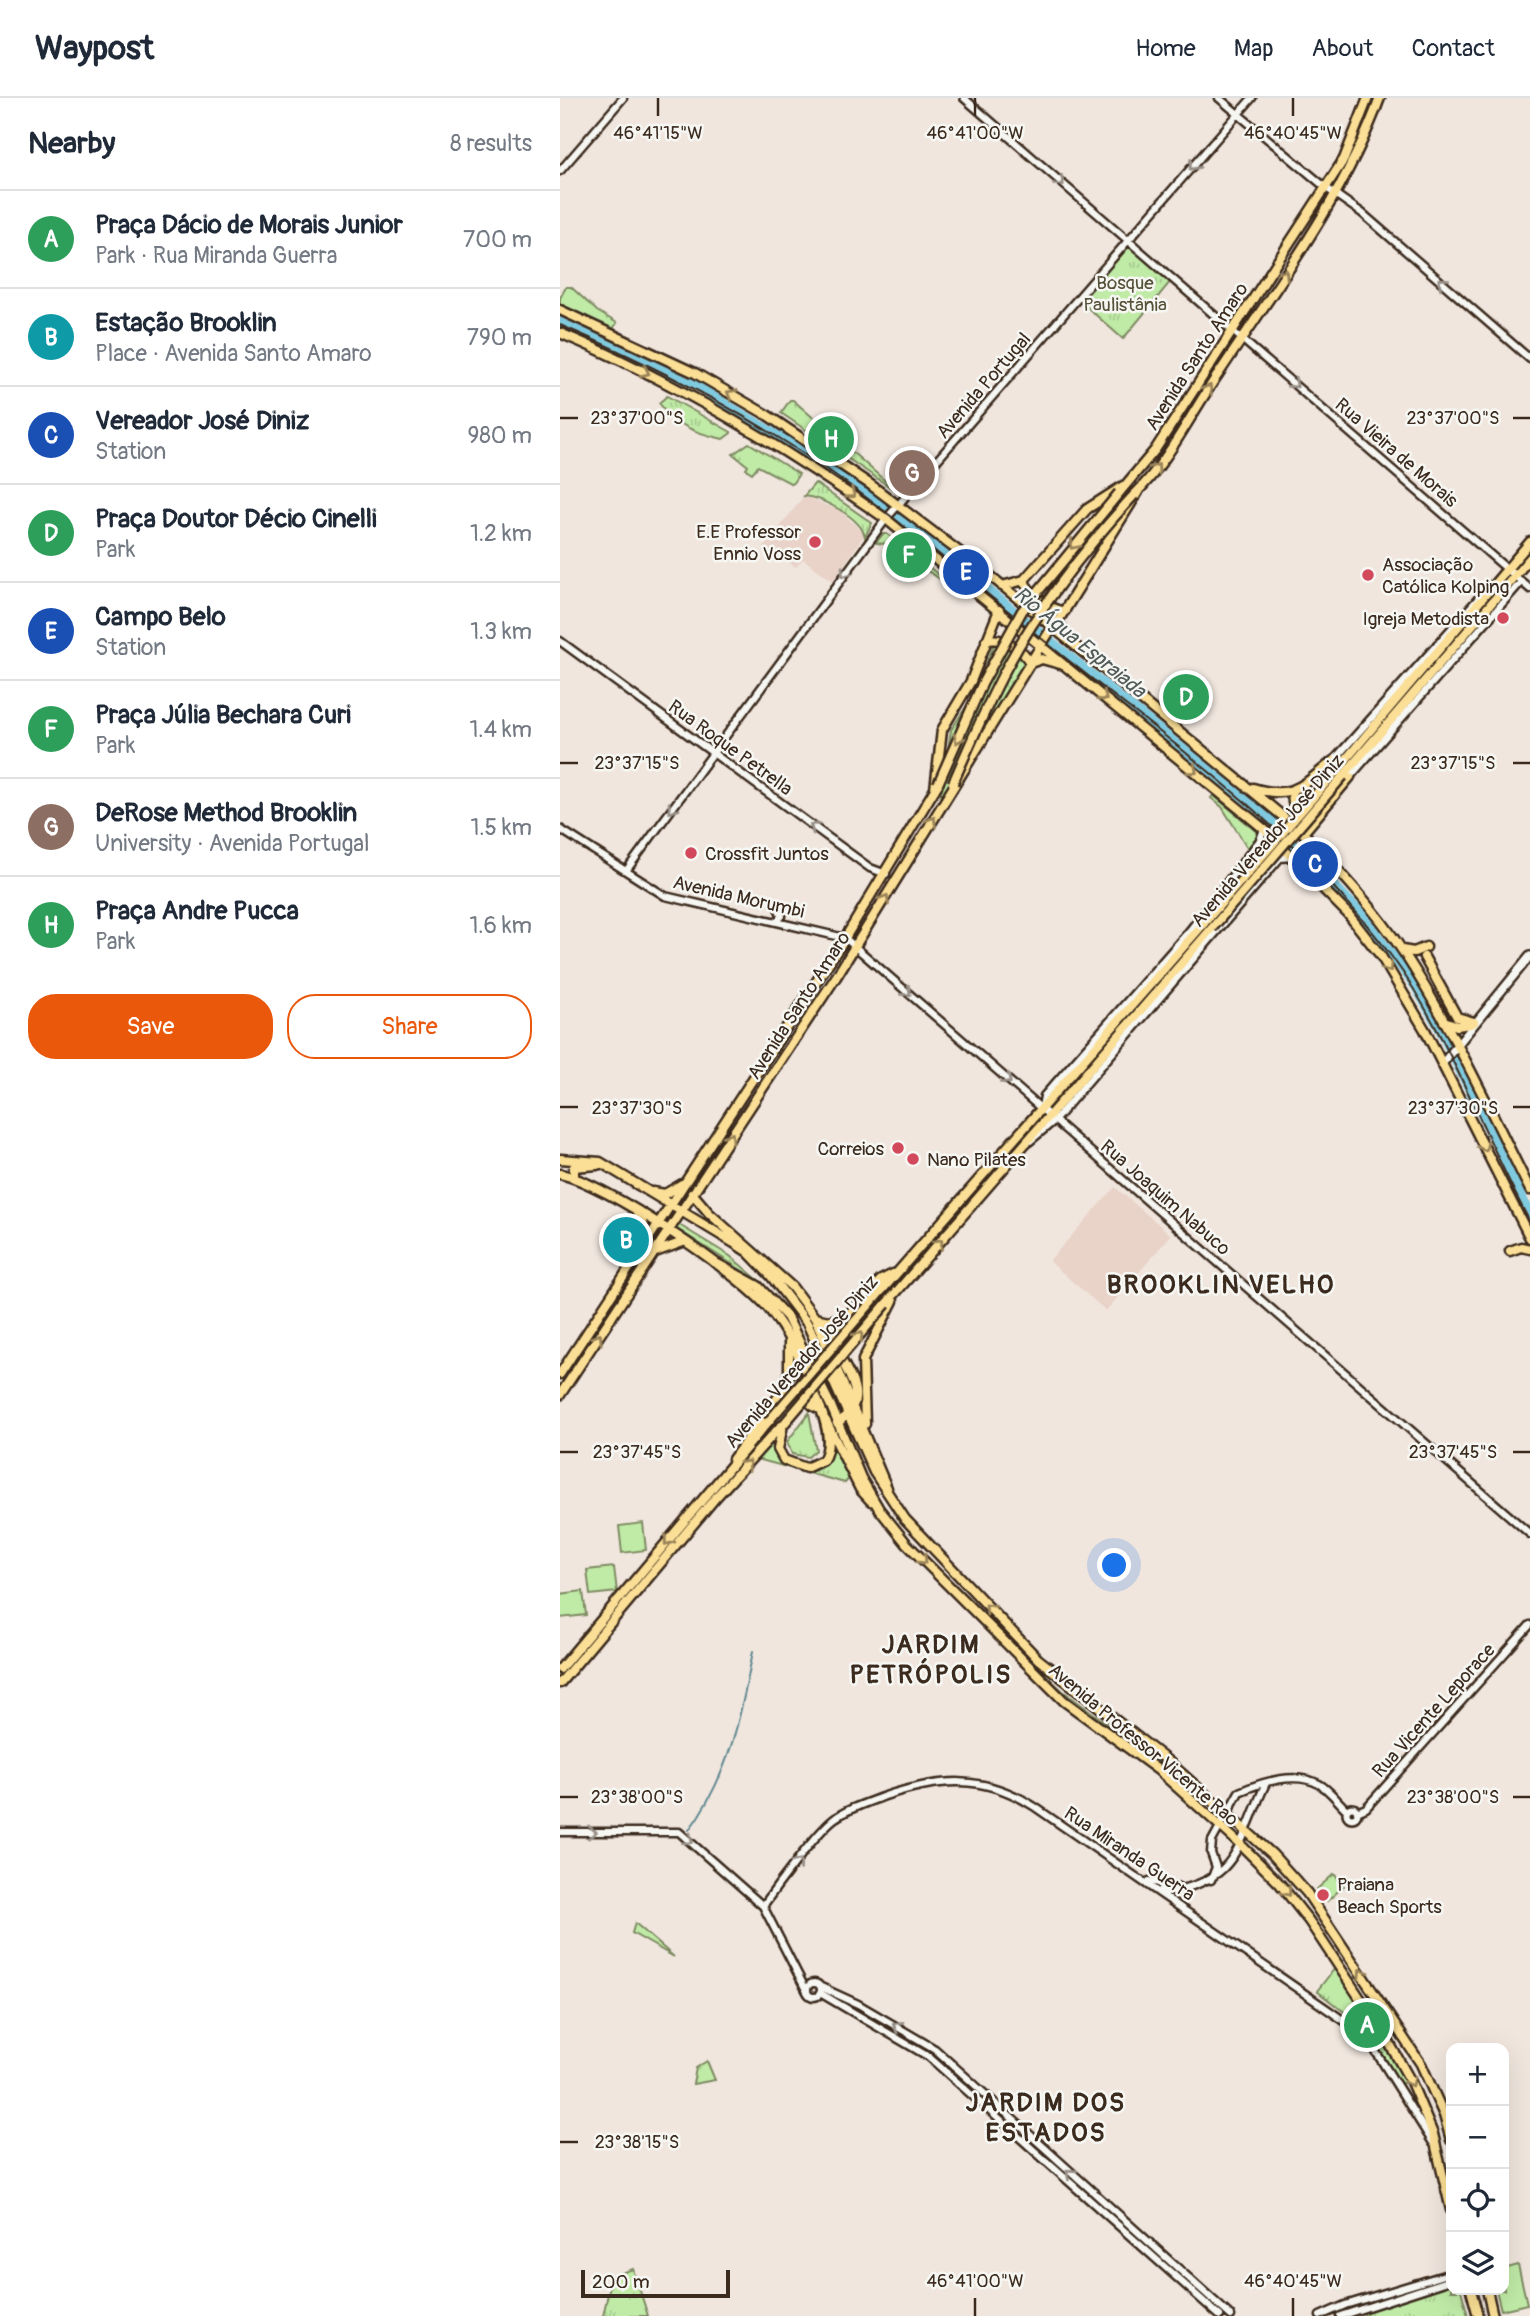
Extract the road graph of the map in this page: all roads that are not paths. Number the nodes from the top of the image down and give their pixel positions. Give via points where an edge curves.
1 (623, 98) edge
2 (964, 98) edge
3 (1219, 98) edge
4 (1252, 98) edge
5 (1368, 98) edge
6 (1380, 98) edge
7 (1238, 114) junction
8 (560, 171) edge
9 (1325, 187) junction
10 (1334, 192) junction
11 (1129, 240) junction
12 (560, 310) edge
13 (1232, 330) junction
14 (560, 333) edge
15 (1242, 340) junction
16 (1530, 359) edge
17 (1127, 484) junction
18 (1136, 493) junction
19 (897, 507) junction
20 (887, 518) junction
21 (1530, 542) edge
22 (1530, 558) edge
23 (1506, 569) junction
24 (1518, 579) junction
25 (1024, 580) junction
26 (1002, 586) junction
27 (1492, 586) junction
28 (1530, 589) edge
29 (999, 610) junction
30 (1065, 611) junction
31 (1047, 637) junction
32 (1070, 640) junction
33 (986, 641) junction
34 (560, 642) edge
35 (1030, 664) junction
36 (1066, 667) junction
37 (712, 754) junction
38 (1332, 761) joint
39 (1344, 774) junction
40 (936, 787) junction
41 (1250, 788) junction
42 (948, 792) junction
43 (1292, 792) junction
44 (1312, 820) junction
45 (560, 829) edge
46 (1264, 829) junction
47 (1303, 833) junction
48 (1260, 841) junction
49 (1294, 857) junction
50 (1280, 858) junction
51 (626, 871) junction
52 (886, 874) junction
53 (778, 908) dead end
54 (777, 921) junction
55 (1209, 925) junction
56 (845, 938) junction
57 (854, 948) junction
58 (1402, 950) junction
59 (1530, 956) edge
60 (1424, 957) junction
61 (1418, 976) junction
62 (1444, 1021) junction
63 (1474, 1023) junction
64 (1455, 1047) junction
65 (1444, 1061) junction
66 (1042, 1109) junction
67 (1052, 1118) junction
68 (560, 1159) edge
69 (607, 1166) junction
70 (560, 1174) edge
71 (574, 1177) junction
72 (688, 1180) junction
73 (1530, 1190) edge
74 (649, 1192) junction
75 (692, 1193) junction
76 (671, 1206) junction
77 (635, 1211) junction
78 (680, 1211) junction
79 (717, 1220) junction
80 (658, 1226) junction
81 (666, 1231) junction
82 (1530, 1238) edge
83 (683, 1242) junction
84 (734, 1242) junction
85 (647, 1244) junction
86 (1530, 1249) edge
87 (1510, 1251) dead end
88 (748, 1252) junction
89 (650, 1254) junction
90 (713, 1262) junction
91 (773, 1269) junction
92 (899, 1271) junction
93 (895, 1295) junction
94 (844, 1317) junction
95 (815, 1318) junction
96 (789, 1340) junction
97 (560, 1374) edge
98 (844, 1382) junction
99 (560, 1395) edge
100 (841, 1399) junction
101 (854, 1405) junction
102 (831, 1406) junction
103 (822, 1413) junction
104 (849, 1415) junction
105 (837, 1423) junction
106 (780, 1428) junction
107 (866, 1434) junction
108 (728, 1471) junction
109 (889, 1497) junction
110 (879, 1509) junction
111 (1530, 1534) edge
112 (1530, 1625) edge
113 (560, 1669) edge
114 (560, 1683) edge
115 (1279, 1780) junction
116 (1266, 1783) junction
117 (1242, 1790) junction
118 (1261, 1794) junction
119 (1255, 1803) junction
120 (1226, 1812) junction
121 (1219, 1826) junction
122 (1245, 1829) junction
123 (560, 1832) edge
124 (1239, 1843) junction
125 (1216, 1862) junction
126 (1228, 1864) junction
127 (1210, 1880) junction
128 (1162, 1889) junction
129 (1173, 1889) junction
130 (1173, 1902) junction
131 (763, 1906) junction
132 (795, 1970) junction
133 (813, 1983) junction
134 (820, 1990) junction
135 (807, 1992) junction
136 (1446, 2122) edge
137 (1436, 2148) junction
138 (1446, 2189) edge
139 (1446, 2275) edge
140 (1446, 2281) edge
141 (1472, 2295) edge
142 (1488, 2295) edge
143 (1345, 2311) edge
144 (1221, 2313) edge
145 (1231, 2316) edge
146 (1320, 2316) edge
147 (1478, 2316) edge
148 (1493, 2316) edge

1 - 8 street
2 -> 11 street, Rua Vieira de Morais
3 - 7 street
4 - 7 street, Avenida Portugal
5 - 9 main road, Avenida Santo Amaro via 1353,141
6 - 10 main road, Avenida Santo Amaro
7 - 9 street
7 -> 11 street, Avenida Portugal
9 - 10 street
9 - 13 main road, Avenida Santo Amaro
15 -> 10 main road, Avenida Santo Amaro
16 -> 10 street
11 - 13 street, Rua Vieira de Morais
11 - 19 street, Avenida Portugal
19 -> 12 main road via 767,415 625,338
13 - 15 street, Rua Vieira de Morais
13 - 17 main road, Avenida Santo Amaro via 1155,450
14 -> 20 main road via 707,404
18 -> 15 main road, Avenida Santo Amaro
15 -> 23 street, Rua Vieira de Morais
17 - 25 main road, Avenida Santo Amaro via 1087,509
17 -> 40 main road, bridge via 1022,611 983,682
18 - 30 main road, Avenida Santo Amaro
18 - 42 main road, bridge via 1051,598 1019,647
19 - 20 street, Avenida Portugal
19 - 26 main road
20 - 29 main road
20 -> 37 street, Avenida Portugal
21 - 23 main road, Avenida Vereador José Diniz
22 - 24 main road, Avenida Vereador José Diniz
23 - 24 street, Rua Vieira de Morais
23 - 27 main road, Avenida Vereador José Diniz
24 - 28 street, Rua Vieira de Morais
24 - 39 main road, Avenida Vereador José Diniz
25 - 26 main road
25 - 30 main road via 1027,589 1058,611
26 - 31 main road
27 - 38 street, Avenida Vereador José Diniz via 1473,601
27 - 39 main road, Avenida Vereador José Diniz
29 - 31 main road
29 - 33 main road, Avenida Santo Amaro
30 - 32 main road via 1058,624
31 - 32 main road
31 - 35 main road, Avenida Santo Amaro
31 - 36 main road
32 - 41 main road
33 - 35 main road via 1001,639 1027,656
33 - 40 main road, Avenida Santo Amaro via 971,681 940,738
34 - 37 street, Rua Roque Petrella
35 - 36 main road via 1042,659
35 - 42 main road, Avenida Santo Amaro
36 -> 46 main road
37 -> 51 street, Avenida Portugal
52 -> 37 street, Rua Roque Petrella via 870,868
38 - 43 main road
39 - 44 main road
39 - 55 main road, Avenida Vereador José Diniz, bridge
40 - 52 main road, Avenida Santo Amaro
41 - 43 main road via 1273,794
41 - 47 main road
57 -> 42 main road, Avenida Santo Amaro
43 - 44 main road via 1296,808
44 - 47 main road
45 - 51 street, Avenida Morumbi
46 - 48 street, Avenida Vereador José Diniz
46 - 49 main road
47 - 58 main road
48 - 50 street
48 - 66 street, Avenida Vereador José Diniz via 1190,930 1044,1096
49 - 50 street, Avenida Vereador José Diniz
49 -> 65 main road via 1381,956
50 - 67 street, Avenida Vereador José Diniz
51 - 54 street, Avenida Morumbi via 665,896
52 - 56 main road, Avenida Santo Amaro
53 - 54 street via 782,916
54 - 56 street, Avenida Morumbi
55 - 66 main road, Avenida Vereador José Diniz
55 - 67 main road, Avenida Vereador José Diniz
56 - 57 street, Rua Joaquim Nabuco
56 - 72 main road, Avenida Santo Amaro
57 -> 66 street, Rua Joaquim Nabuco
75 -> 57 main road, Avenida Santo Amaro
58 - 60 main road via 1426,947
58 - 61 main road
59 - 63 main road
60 - 61 main road
60 - 63 main road via 1457,1017
61 - 62 main road
62 - 63 main road via 1460,1026
62 - 64 main road
63 - 64 main road
64 - 65 main road
64 - 73 main road
65 -> 82 main road
66 - 67 street, Rua Joaquim Nabuco
66 - 92 main road, Avenida Vereador José Diniz
93 -> 67 main road, Avenida Vereador José Diniz
67 - 111 street, Rua Joaquim Nabuco
68 - 69 main road via 593,1160
69 - 71 main road via 578,1166 573,1169
69 - 74 main road, Avenida Professor Vicente Rao
70 - 71 main road, Avenida Professor Vicente Rao
71 - 77 main road, Avenida Professor Vicente Rao
72 - 74 main road via 665,1194
72 - 76 main road, Avenida Santo Amaro
74 - 76 main road, Avenida Professor Vicente Rao
75 - 78 main road, Avenida Santo Amaro
75 - 79 main road
76 - 78 main road, Avenida Professor Vicente Rao
76 - 80 main road, Avenida Santo Amaro
77 - 80 main road, Avenida Professor Vicente Rao
77 - 85 main road
78 - 81 main road, Avenida Santo Amaro
78 - 84 main road, Avenida Professor Vicente Rao
79 - 84 main road
79 - 91 main road
80 - 81 main road, Avenida Professor Vicente Rao
80 - 85 main road, Avenida Santo Amaro
81 - 83 main road, Avenida Professor Vicente Rao
81 - 89 main road, Avenida Santo Amaro
83 - 89 main road
83 - 90 main road, Avenida Professor Vicente Rao
84 - 88 main road, Avenida Professor Vicente Rao
85 - 97 main road, Avenida Santo Amaro
86 - 87 main road
88 - 91 main road
88 - 100 main road, Avenida Professor Vicente Rao via 795,1304
99 -> 89 main road, Avenida Santo Amaro
90 - 96 main road, Avenida Professor Vicente Rao via 764,1303
90 - 102 main road, Avenida Professor Vicente Rao via 743,1275 773,1299 802,1344
91 - 95 main road, Avenida Professor Vicente Rao
92 - 94 main road via 881,1280
92 - 108 main road, Avenida Vereador José Diniz, bridge
106 -> 93 main road, Avenida Vereador José Diniz, bridge
93 - 107 main road via 863,1360
94 - 95 main road via 833,1321
94 - 101 main road via 834,1340 854,1381
95 - 98 main road, Avenida Professor Vicente Rao
96 - 103 main road, Avenida Professor Vicente Rao
96 - 108 main road via 785,1389 740,1445
98 - 100 main road
98 - 101 main road, Avenida Professor Vicente Rao
100 - 102 main road
100 - 104 main road, Avenida Professor Vicente Rao
101 - 104 main road
101 - 107 main road, Avenida Professor Vicente Rao
102 - 103 main road
102 - 105 main road, Avenida Professor Vicente Rao
103 - 106 main road via 827,1449 819,1463 806,1468 784,1460 778,1449
103 - 110 main road, Avenida Professor Vicente Rao via 860,1489
104 - 105 main road
104 - 109 main road, Avenida Professor Vicente Rao
105 - 110 main road, Avenida Professor Vicente Rao
114 -> 106 main road, Avenida Vereador José Diniz
107 - 109 main road, Avenida Professor Vicente Rao
108 -> 113 main road, Avenida Vereador José Diniz
120 -> 109 main road, Avenida Professor Vicente Rao via 1038,1659
110 -> 121 main road, Avenida Professor Vicente Rao via 907,1544 1041,1679 1158,1770
112 - 115 street, Rua Vicente Leporace via 1355,1817 1349,1818 1347,1810 1318,1783 1301,1778
115 - 116 street
115 - 118 street
116 - 117 street
116 - 118 street
117 - 119 street
117 - 120 street
118 - 119 street
119 - 122 street
120 - 121 street
120 - 122 main road, Avenida Professor Vicente Rao
121 - 124 main road, Avenida Professor Vicente Rao
121 - 125 street via 1211,1848
122 - 124 street
136 -> 122 main road, Avenida Professor Vicente Rao via 1422,2063 1353,1958 1290,1872
123 -> 131 street via 675,1831
124 - 126 street
124 -> 137 main road, Avenida Professor Vicente Rao via 1309,1921 1380,2027 1411,2082
125 - 126 street
125 - 127 street
126 - 127 street
127 - 129 street via 1192,1888
128 - 129 street
128 - 130 street, Rua Miranda Guerra
131 -> 128 street, Rua Miranda Guerra via 834,1819 920,1784 958,1781 995,1787 1026,1801
129 - 130 street
130 - 137 street, Rua Miranda Guerra via 1357,2029 1379,2054
131 - 132 street
132 - 133 street
132 - 135 street
133 - 134 street
133 - 135 street
134 - 135 street via 812,1997
134 - 144 street via 920,2050 981,2099
137 - 138 main road, Avenida Professor Vicente Rao
139 - 143 street
140 - 143 street
141 - 147 main road
142 - 148 main road
143 - 146 street
144 - 145 street

